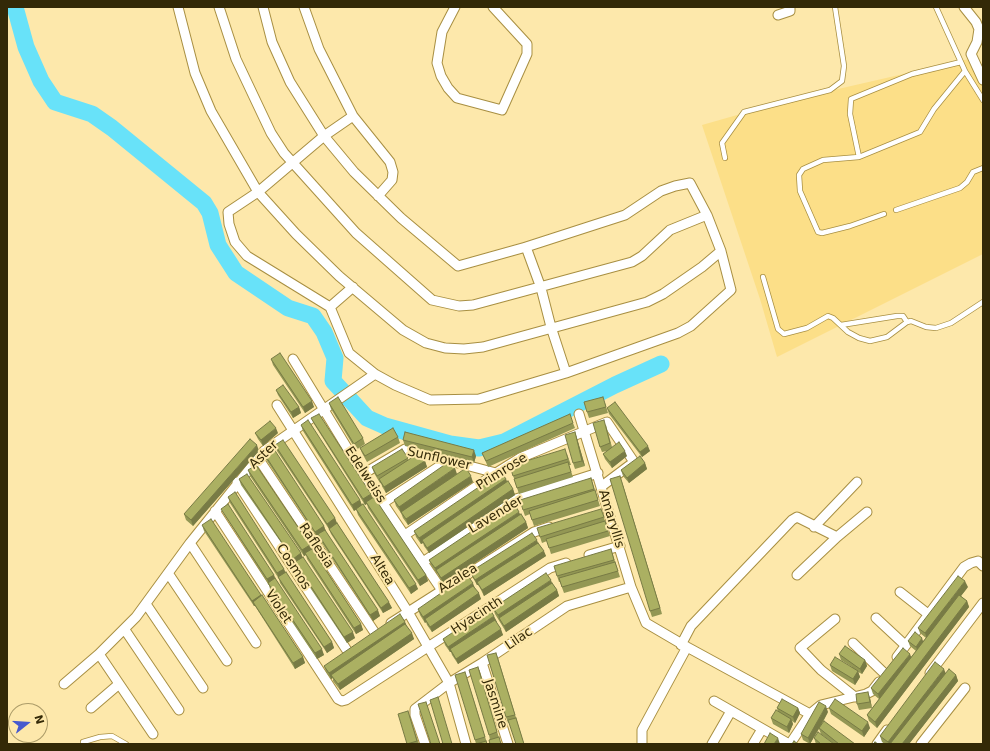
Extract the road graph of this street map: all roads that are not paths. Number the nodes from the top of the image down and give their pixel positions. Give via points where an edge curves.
1 (178, 7) edge
2 (220, 7) edge
3 (263, 7) edge
4 (304, 7) edge
5 (455, 7) edge
6 (493, 7) edge
7 (790, 7) edge
8 (835, 7) edge
9 (936, 7) edge
10 (964, 7) edge
11 (778, 15) dead end
12 (961, 62) junction
13 (965, 71) junction
14 (983, 80) edge
15 (983, 100) edge
16 (353, 116) junction
17 (324, 136) junction
18 (859, 157) junction
19 (725, 158) dead end
20 (291, 163) junction
21 (983, 168) edge
22 (258, 192) junction
23 (378, 196) junction
24 (896, 210) dead end
25 (884, 214) dead end
26 (707, 215) junction
27 (526, 247) junction
28 (722, 251) junction
29 (763, 277) dead end
30 (352, 287) junction
31 (541, 288) junction
32 (983, 302) edge
33 (330, 307) junction
34 (907, 322) junction
35 (841, 326) junction
36 (550, 327) junction
37 (293, 358) dead end
38 (566, 373) junction
39 (375, 374) junction
40 (277, 406) dead end
41 (323, 408) junction
42 (579, 414) dead end
43 (293, 429) junction
44 (585, 431) junction
45 (258, 458) junction
46 (449, 460) junction
47 (496, 473) junction
48 (598, 473) junction
49 (363, 474) junction
50 (237, 482) junction
51 (856, 482) dead end
52 (602, 486) junction
53 (383, 503) junction
54 (215, 511) junction
55 (867, 512) dead end
56 (556, 525) edge
57 (814, 527) junction
58 (405, 535) junction
59 (837, 537) junction
60 (190, 543) junction
61 (620, 546) junction
62 (423, 562) junction
63 (983, 566) edge
64 (168, 573) junction
65 (797, 575) dead end
66 (631, 587) junction
67 (441, 589) junction
68 (900, 592) dead end
69 (983, 603) edge
70 (146, 604) junction
71 (408, 612) junction
72 (928, 614) junction
73 (835, 618) dead end
74 (876, 618) dead end
75 (125, 630) junction
76 (372, 635) joint
77 (853, 643) dead end
78 (256, 644) dead end
79 (358, 645) edge
80 (905, 645) junction
81 (684, 646) junction
82 (428, 648) junction
83 (99, 654) junction
84 (227, 661) dead end
85 (482, 663) junction
86 (889, 669) junction
87 (449, 683) junction
88 (923, 683) edge
89 (64, 684) dead end
90 (119, 684) junction
91 (204, 688) dead end
92 (965, 688) dead end
93 (855, 697) junction
94 (342, 701) joint
95 (714, 701) dead end
96 (91, 708) dead end
97 (179, 710) dead end
98 (731, 712) junction
99 (810, 714) junction
100 (895, 719) edge
101 (762, 729) junction
102 (153, 734) dead end
103 (83, 742) dead end
104 (126, 744) edge
105 (425, 744) edge
106 (466, 744) edge
107 (508, 744) edge
108 (642, 744) edge
109 (712, 744) edge
110 (752, 744) edge
111 (790, 744) edge
112 (877, 744) edge
113 (921, 744) edge

1 - 22 street via 195,73 211,111
2 - 20 street via 236,60 271,133
3 - 17 street via 272,42 290,82
4 - 16 street via 319,49
5 - 6 street via 442,32 437,63 441,76 457,98 502,110 527,54 527,44
7 - 11 street via 790,11
8 - 19 lane via 844,66 842,81 830,90 744,112 722,143
9 - 12 lane
10 - 14 street via 979,29 972,54
12 - 13 lane
12 - 18 lane via 912,74 851,99 850,114
13 - 15 lane
13 - 18 lane via 934,109 920,132
16 - 17 street
16 - 23 street via 390,162 392,180
17 - 20 street
17 - 23 street
18 - 25 lane via 823,160 804,170 800,175 800,190 814,228 822,233
20 - 22 street
20 - 31 street via 356,233 432,300 459,306 473,305
21 - 24 lane via 973,172 960,188
22 - 30 street via 296,234
22 - 33 street via 228,212 235,242 247,256
23 - 27 street via 458,266
26 - 27 street via 690,184 675,186 625,215
26 - 28 street
26 - 31 street via 670,230 632,262
27 - 31 street
28 - 36 street via 669,290 647,302
28 - 38 street via 731,290 691,326
29 - 35 lane via 781,332 784,334 799,331 828,316
30 - 33 street
30 - 36 street via 403,330 426,343 445,348 483,346
31 - 36 street
32 - 34 lane via 951,323 936,328
33 - 39 street via 349,353
34 - 35 lane via 904,316 897,316
34 - 35 lane via 887,337 870,340 859,338
36 - 38 street
37 - 41 street, Edelweiss
38 - 39 street via 479,399 430,400
39 - 41 street, Aster
40 - 43 street, Altea
41 - 43 street, Aster
41 - 49 street, Edelweiss
42 - 44 street, Amaryllis
43 - 45 street, Aster
43 - 71 street, Altea
44 - 47 street, Primrose via 520,458
44 - 48 street, Amaryllis
44 - 52 street, Primrose via 607,422 634,462
45 - 50 street, Aster
45 - 76 street, Raflesia
46 - 47 street, Sunflower
46 - 49 street, Sunflower via 405,449
46 - 53 street
47 - 58 street, Primrose
48 - 52 street, Amaryllis
48 - 62 street, Lavender via 516,499
49 - 53 street, Edelweiss
50 - 54 street, Aster
50 - 79 street, Cosmos via 345,654
51 - 57 street
52 - 61 street, Amaryllis via 604,510
53 - 58 street, Edelweiss
54 - 60 street, Aster
54 - 94 street, Violet via 323,670 338,699
55 - 59 street
56 - 67 street, Azalea via 534,532
57 - 59 street
57 - 81 street via 797,518 792,520 691,626
58 - 62 street, Edelweiss
59 - 65 street
60 - 64 street, Aster
60 - 78 street
61 - 66 street, Amaryllis
61 - 82 street, Hyacinth via 550,568
62 - 67 street, Edelweiss
63 - 72 street via 978,561 964,567
64 - 70 street, Aster
64 - 84 street
66 - 81 street, Amaryllis via 646,622
66 - 85 street, Lilac via 567,606
67 - 71 street, Azalea
68 - 72 street
69 - 88 street
70 - 75 street, Aster
70 - 91 street
71 - 76 street, Azalea
71 - 82 street, Altea
72 - 80 street
73 - 93 street via 800,648 821,670
74 - 80 street
75 - 83 street, Aster
75 - 97 street
77 - 86 street
80 - 86 street
81 - 99 street
81 - 108 street via 642,730
82 - 87 street, Altea
82 - 94 street, Hyacinth
83 - 89 street, Aster
83 - 90 street
85 - 87 street, Lilac
85 - 107 street, Jasmine
86 - 93 street via 872,691
87 - 105 street, Lilac via 415,709
87 - 106 street, Altea
90 - 96 street
90 - 102 street
92 - 113 street
93 - 99 street via 822,705
95 - 98 street
98 - 101 street
98 - 109 street
99 - 111 street
100 - 112 street
101 - 110 street
101 - 111 street
103 - 104 lane via 112,736

